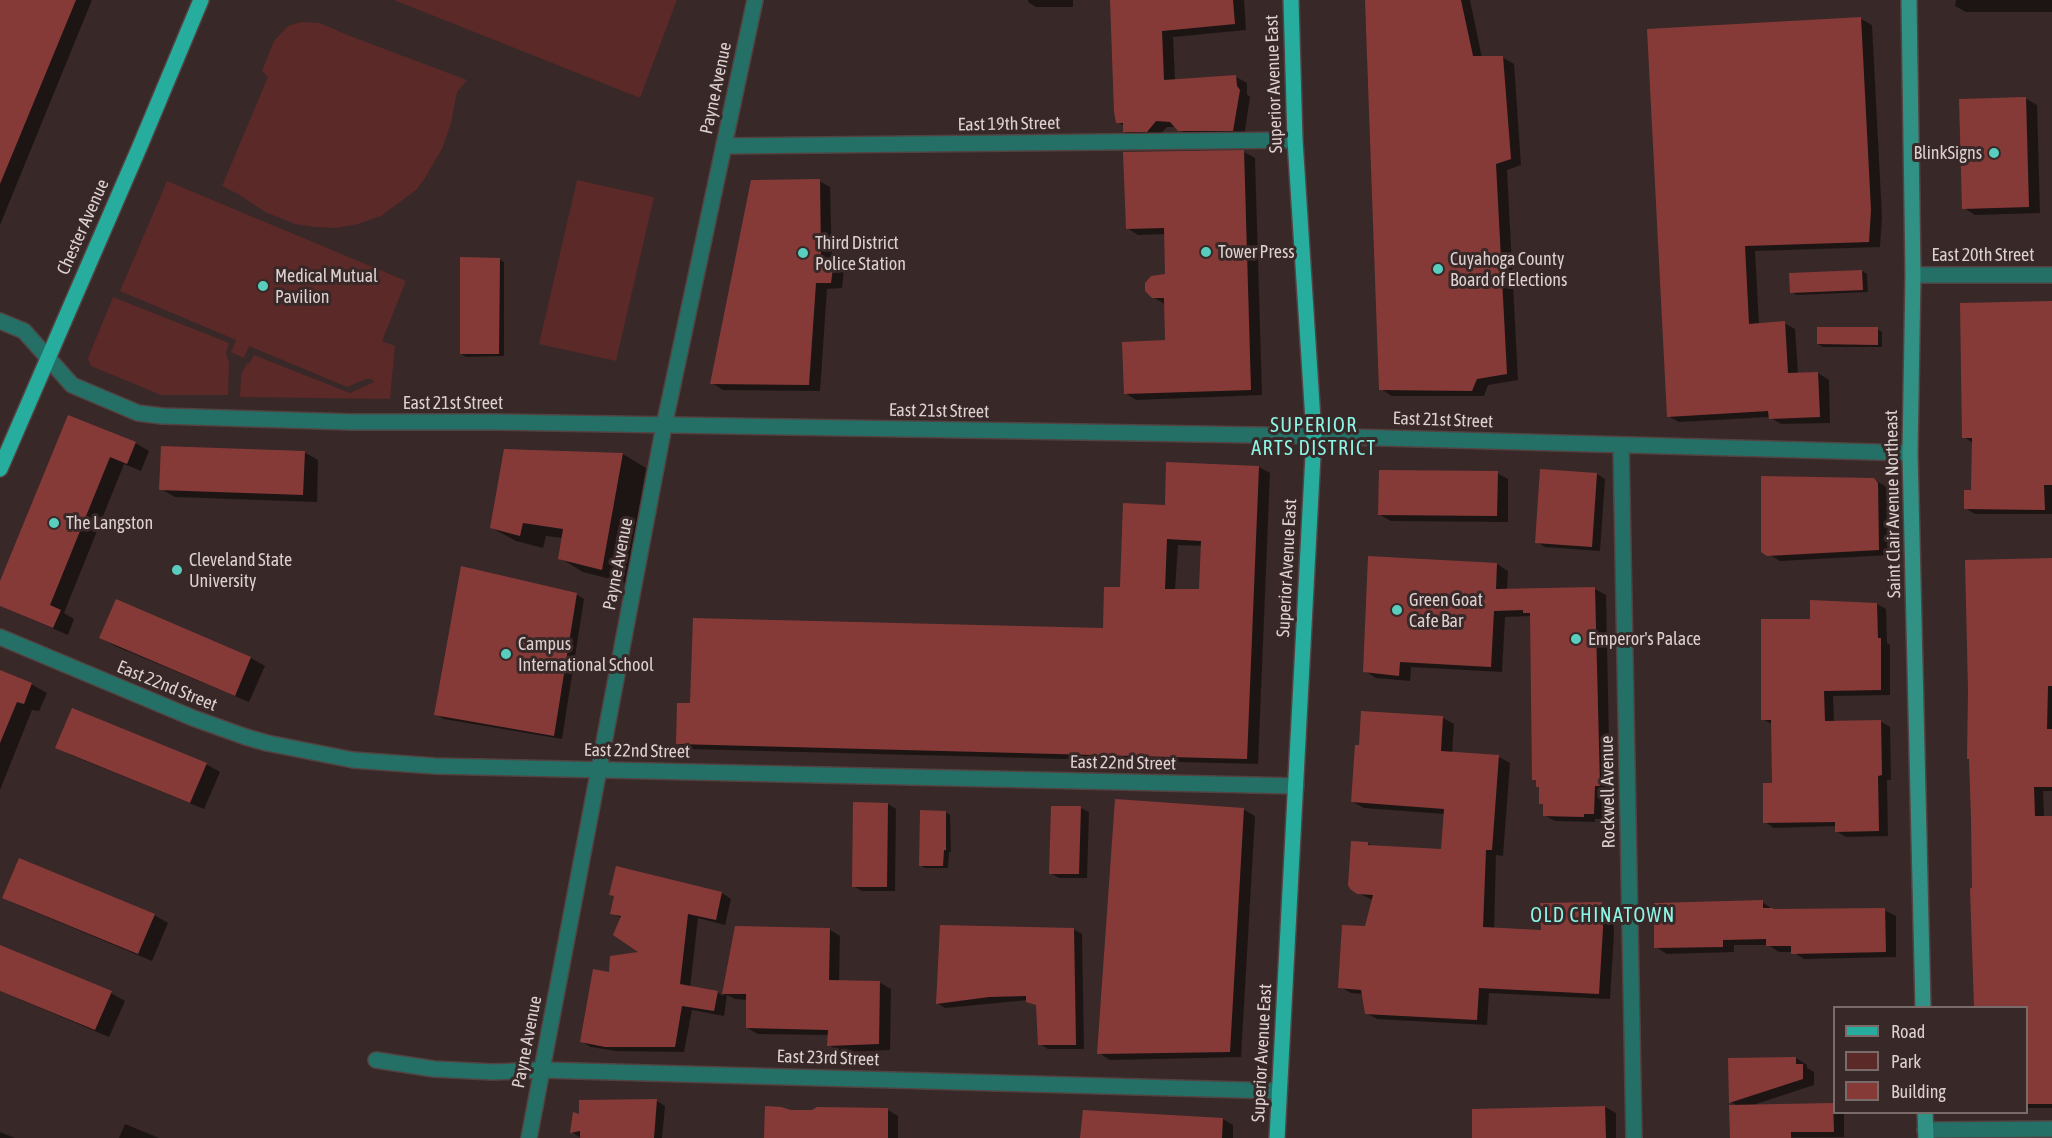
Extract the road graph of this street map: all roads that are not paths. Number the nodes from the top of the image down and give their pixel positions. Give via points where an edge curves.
1 (201, 0) edge
2 (755, 0) edge
3 (1291, 0) edge
4 (1909, 0) edge
5 (1295, 140) junction
6 (724, 146) junction
7 (1913, 275) junction
8 (2052, 275) edge
9 (0, 321) edge
10 (48, 358) junction
11 (664, 426) junction
12 (1314, 436) junction
13 (1621, 445) junction
14 (1910, 453) junction
15 (0, 470) edge
16 (0, 637) edge
17 (599, 769) junction
18 (1296, 786) junction
19 (1923, 1006) edge
20 (376, 1060) dead end
21 (542, 1070) junction
22 (1279, 1091) junction
23 (1925, 1114) edge
24 (2052, 1129) edge
25 (1926, 1134) edge
26 (530, 1138) edge
27 (1277, 1138) edge
28 (1634, 1138) edge

1 - 10 main road, Chester Avenue
2 - 6 street, Payne Avenue
3 - 5 main road, Superior Avenue East
4 - 7 main road, Saint Clair Avenue Northeast
5 - 6 street, East 19th Street
5 - 12 main road, Superior Avenue East
6 - 11 street, Payne Avenue
7 - 8 street, East 20th Street
7 - 14 main road, Saint Clair Avenue Northeast
9 - 10 street, East 21st Street via 24,331
10 - 11 street, East 21st Street via 72,385 138,413 162,416
10 - 15 main road, Chester Avenue
11 - 12 street, East 21st Street
11 - 17 street, Payne Avenue
12 - 13 street, East 21st Street
12 - 18 main road, Superior Avenue East
13 - 14 street, East 21st Street
13 - 28 street, Rockwell Avenue
14 - 19 main road, Saint Clair Avenue Northeast
16 - 17 street, East 22nd Street via 193,718 267,743 353,760
17 - 18 street, East 22nd Street
17 - 21 street, Payne Avenue
18 - 22 main road, Superior Avenue East
20 - 21 street, East 23rd Street via 434,1069
21 - 22 street, East 23rd Street
21 - 26 street, Payne Avenue
22 - 27 main road, Superior Avenue East
23 - 25 main road
24 - 25 street

